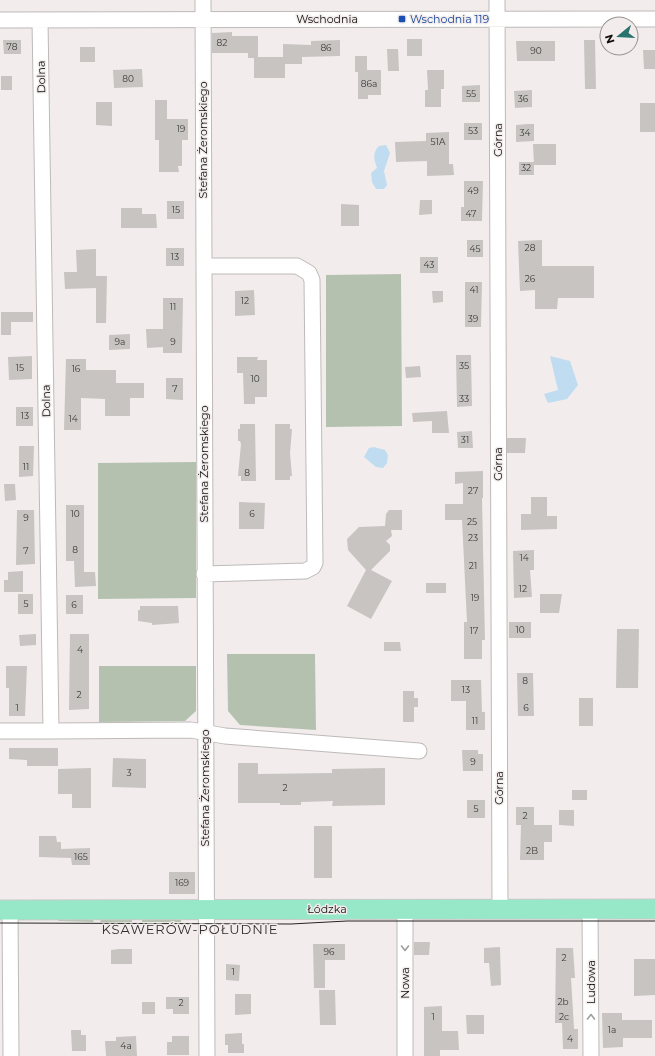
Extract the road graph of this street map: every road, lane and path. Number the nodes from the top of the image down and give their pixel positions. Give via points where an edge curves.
1 (203, 0) edge
2 (497, 0) edge
3 (203, 19) junction
4 (497, 19) junction
5 (655, 19) edge
6 (0, 20) edge
7 (40, 20) junction
8 (204, 266) junction
9 (204, 574) junction
10 (0, 731) edge
11 (51, 731) junction
12 (204, 733) junction
13 (419, 751) dead end
14 (405, 909) junction
15 (500, 909) junction
16 (590, 909) junction
17 (655, 909) edge
18 (5, 910) edge
19 (206, 910) junction
20 (11, 1056) edge
21 (207, 1056) edge
22 (406, 1056) edge
23 (591, 1056) edge

1 - 3 street, Stefana Żeromskiego
2 - 4 street, Górna
3 - 4 street, Wschodnia
3 - 7 street, Wschodnia
3 - 8 street, Stefana Żeromskiego
4 - 5 street, Wschodnia
4 - 15 street, Górna
6 - 7 street, Wschodnia
7 - 11 street, Dolna
8 - 9 street, Stefana Żeromskiego
8 - 9 street via 297,266 309,273 312,280 315,555 313,567 305,571
9 - 12 street, Stefana Żeromskiego
10 - 11 street
11 - 12 street via 179,730
12 - 13 street
12 - 19 street, Stefana Żeromskiego
14 - 15 main road, Łódzka
14 - 19 main road, Łódzka
14 -> 22 street, Nowa
15 - 16 main road, Łódzka
16 - 17 main road, Łódzka
23 -> 16 street, Ludowa
18 - 19 main road, Łódzka
18 - 20 street
19 - 21 street, Stefana Żeromskiego

